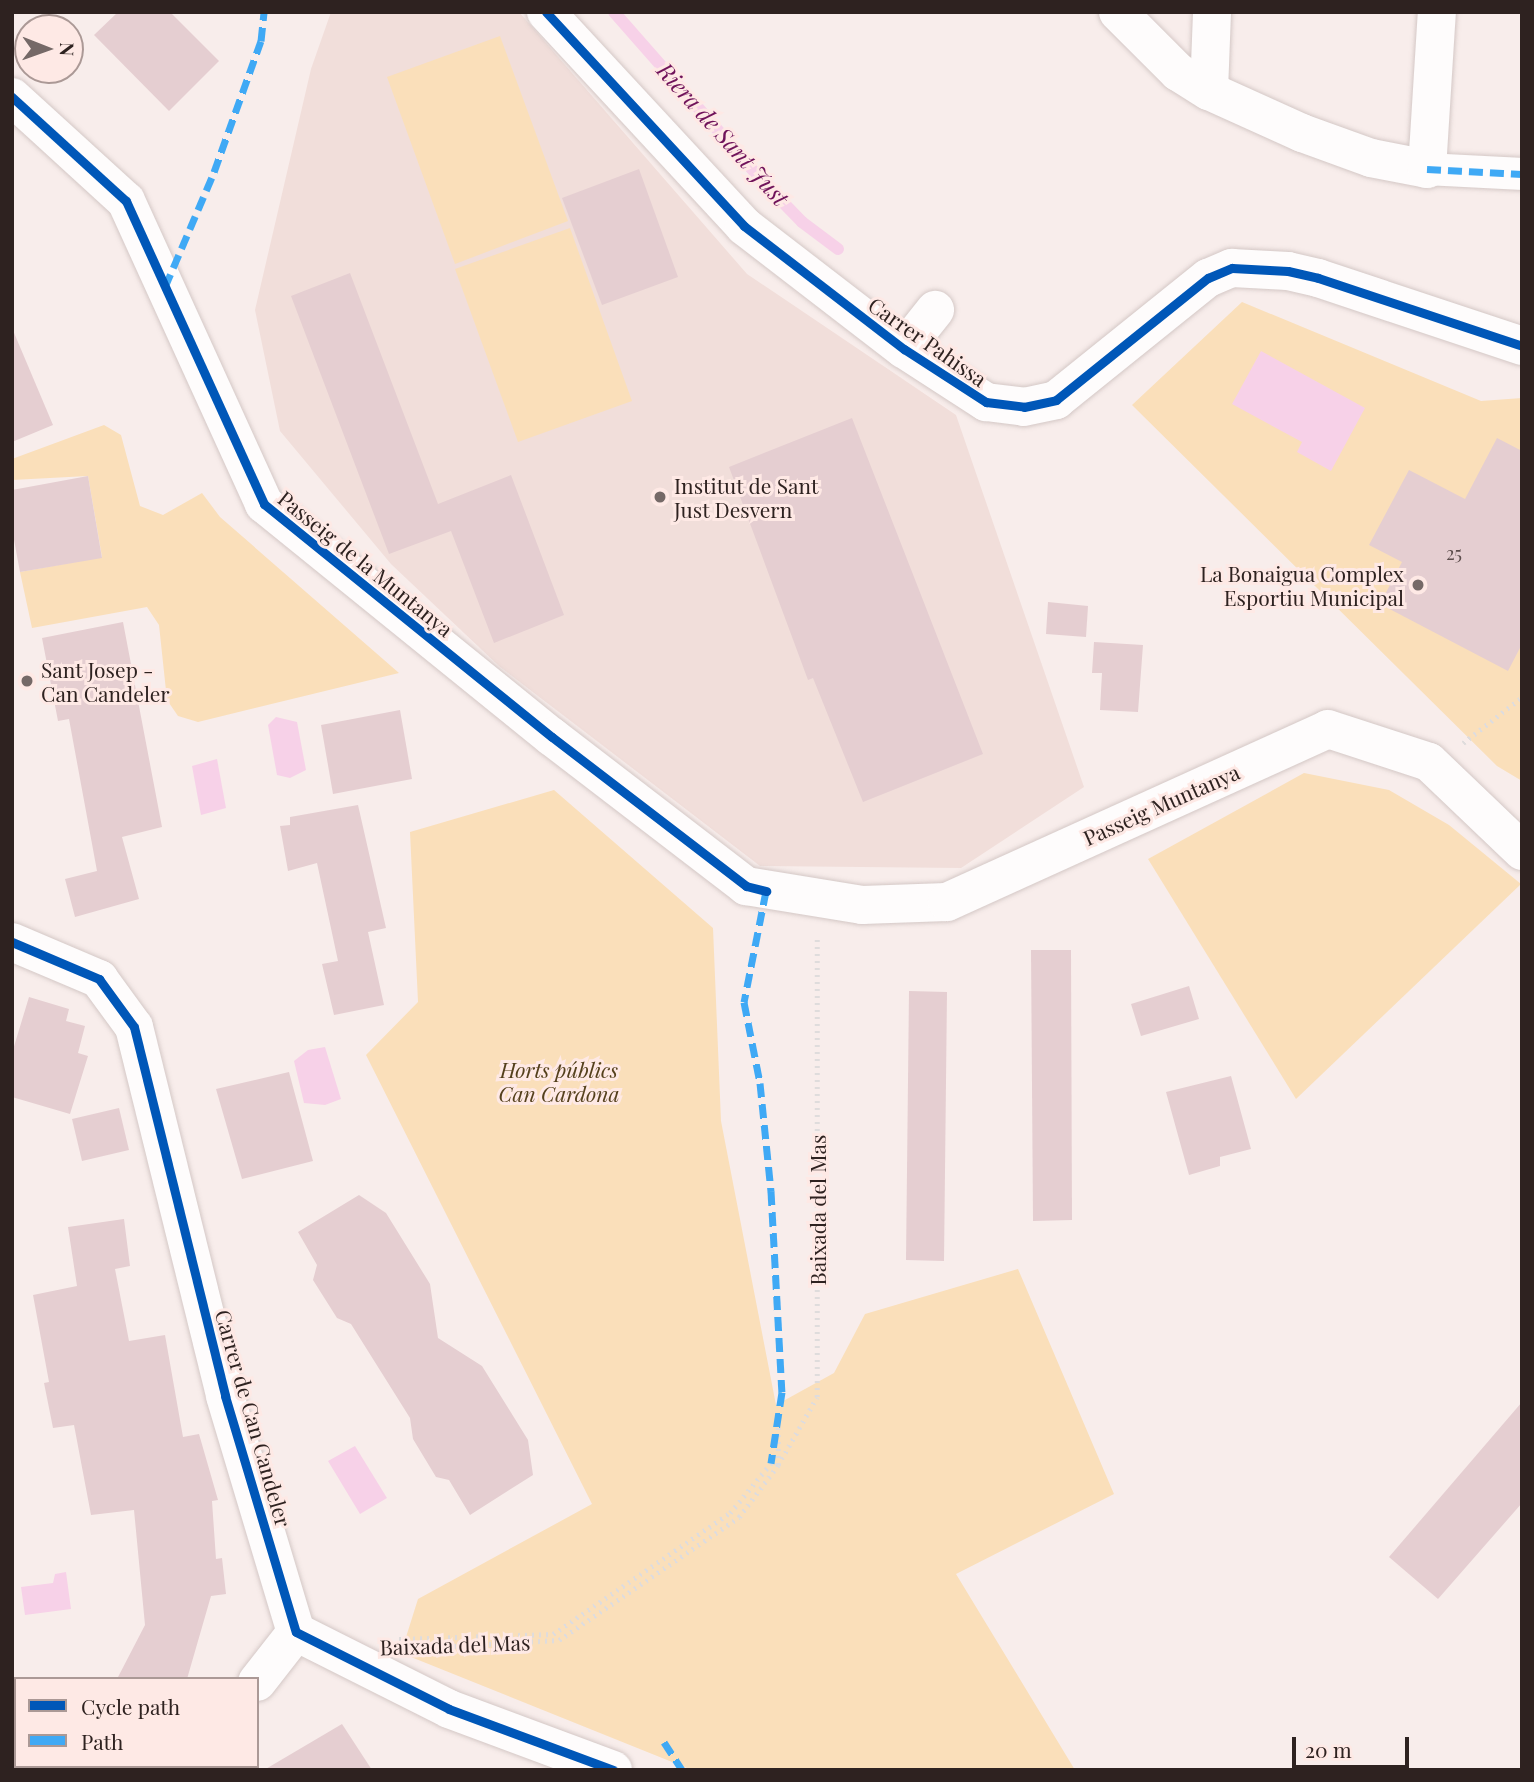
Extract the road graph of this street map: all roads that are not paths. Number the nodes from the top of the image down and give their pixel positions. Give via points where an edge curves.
1 (546, 12) edge
2 (1118, 12) edge
3 (1212, 12) edge
4 (1437, 12) edge
5 (1209, 91) junction
6 (12, 96) edge
7 (1427, 169) junction
8 (1522, 174) edge
9 (935, 310) dead end
10 (1522, 346) edge
11 (904, 349) junction
12 (1522, 851) edge
13 (766, 891) joint
14 (12, 942) edge
15 (296, 1632) junction
16 (259, 1679) edge
17 (613, 1770) edge

1 - 11 street, Carrer Pahissa via 744,226
2 - 5 street via 1178,72
3 - 5 street
4 - 7 street
5 - 7 street via 1302,134 1371,158
6 - 13 street, Passeig de la Muntanya via 126,201 264,503 574,754 746,886
7 - 8 street
9 - 11 street
10 - 11 street, Carrer Pahissa via 1318,278 1232,268 1208,278 1070,391 1037,405 986,402
12 - 13 street, Passeig Muntanya via 1429,762 1328,729 947,902 862,905
14 - 15 street, Carrer de Can Candeler via 99,979 134,1027 225,1396
15 - 16 street
15 - 17 street via 449,1709

